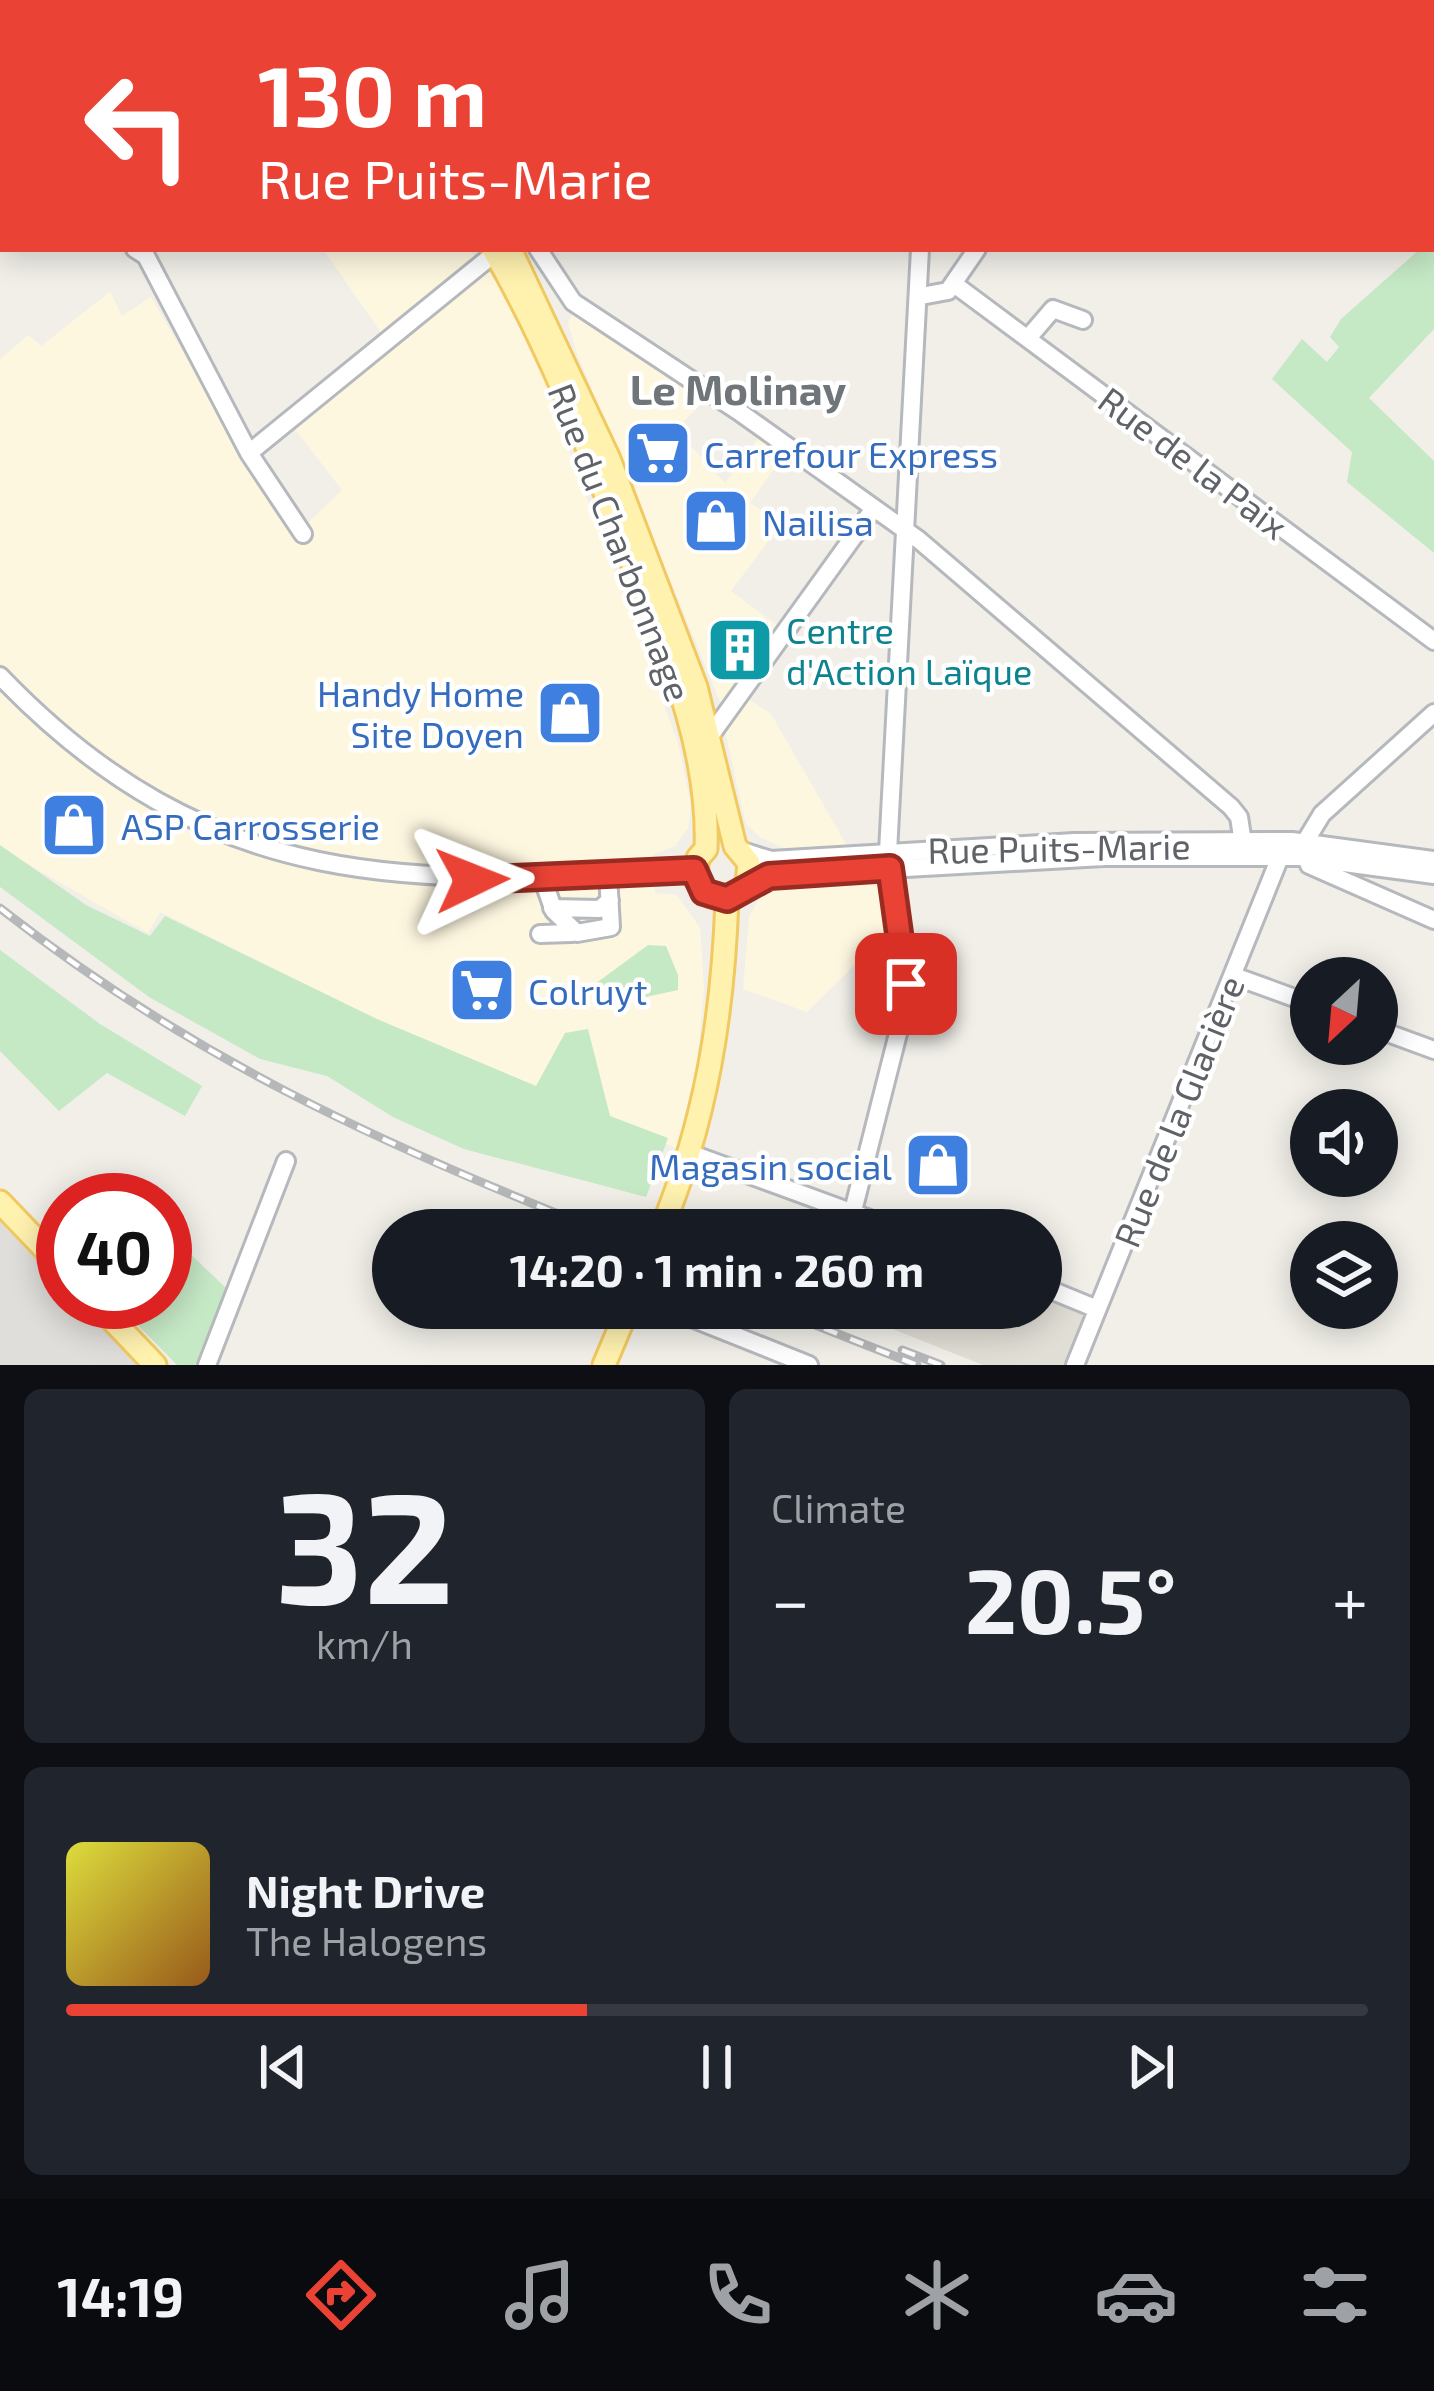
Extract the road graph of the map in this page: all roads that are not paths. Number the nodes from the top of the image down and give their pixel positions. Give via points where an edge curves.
1 (144, 252) edge
2 (497, 252) edge
3 (500, 252) edge
4 (500, 252) edge
5 (540, 252) edge
6 (920, 252) edge
7 (975, 252) edge
8 (954, 284) junction
9 (921, 296) junction
10 (1083, 320) dead end
11 (1028, 338) junction
12 (249, 453) junction
13 (872, 511) junction
14 (902, 530) junction
15 (303, 534) dead end
16 (1434, 641) edge
17 (0, 676) edge
18 (1434, 713) edge
19 (710, 736) junction
20 (1243, 843) junction
21 (706, 848) junction
22 (738, 849) junction
23 (1302, 850) junction
24 (1280, 857) junction
25 (889, 860) junction
26 (1434, 860) edge
27 (694, 870) junction
28 (608, 874) junction
29 (1434, 875) edge
30 (542, 878) junction
31 (747, 884) junction
32 (727, 899) junction
33 (611, 909) junction
34 (1434, 920) edge
35 (563, 922) junction
36 (540, 934) dead end
37 (1234, 976) junction
38 (1290, 996) edge
39 (1398, 1037) edge
40 (1434, 1050) edge
41 (692, 1154) junction
42 (286, 1161) dead end
43 (0, 1202) edge
44 (670, 1209) edge
45 (847, 1209) edge
46 (853, 1209) edge
47 (36, 1240) edge
48 (1062, 1295) edge
49 (1097, 1309) junction
50 (121, 1329) edge
51 (619, 1329) edge
52 (719, 1329) edge
53 (155, 1365) edge
54 (207, 1365) edge
55 (604, 1365) edge
56 (809, 1365) edge
57 (1075, 1365) edge

1 - 12 street
2 - 12 street
3 - 19 main road, Rue du Charbonnage via 592,416
4 - 21 main road, Rue du Charbonnage via 573,411 677,679 698,760
5 - 13 street via 580,309 738,411
6 - 9 street
7 - 8 street
8 - 9 street
8 - 11 street, Rue de la Paix
9 - 14 street
10 - 11 street via 1053,309
11 - 16 street, Rue de la Paix
12 - 15 street
13 - 14 street
13 - 19 street
14 - 20 street via 1231,807
14 - 25 street
17 - 30 street via 125,782 244,840 399,876
18 - 23 street via 1322,814
19 - 22 main road, Rue du Charbonnage
20 - 23 street, Rue Puits-Marie
20 - 25 street, Rue Puits-Marie via 1074,842
21 - 22 main road
21 - 27 main road
22 - 25 street, Rue Puits-Marie via 771,860
22 - 31 main road, Rue du Charbonnage via 749,862
23 - 24 street, Rue Puits-Marie
23 - 26 street
23 - 29 street
23 - 34 street
24 - 25 street, Rue Puits-Marie
24 - 37 street, Rue de la Glacière
25 - 31 street, Rue Puits-Marie
25 - 46 street via 907,993
27 - 28 street
27 - 32 main road via 704,892
28 - 30 street
28 - 33 street
30 - 35 street
31 - 32 main road
32 - 41 main road via 720,1015
33 - 35 street
33 - 35 street via 608,932
35 - 36 street
37 - 38 street
37 - 49 street, Rue de la Glacière
39 - 40 street
41 - 44 main road
41 - 45 street
42 - 54 street
43 - 47 main road
48 - 49 street
49 - 57 street, Rue de la Glacière
50 - 53 main road
51 - 55 main road
52 - 56 street

